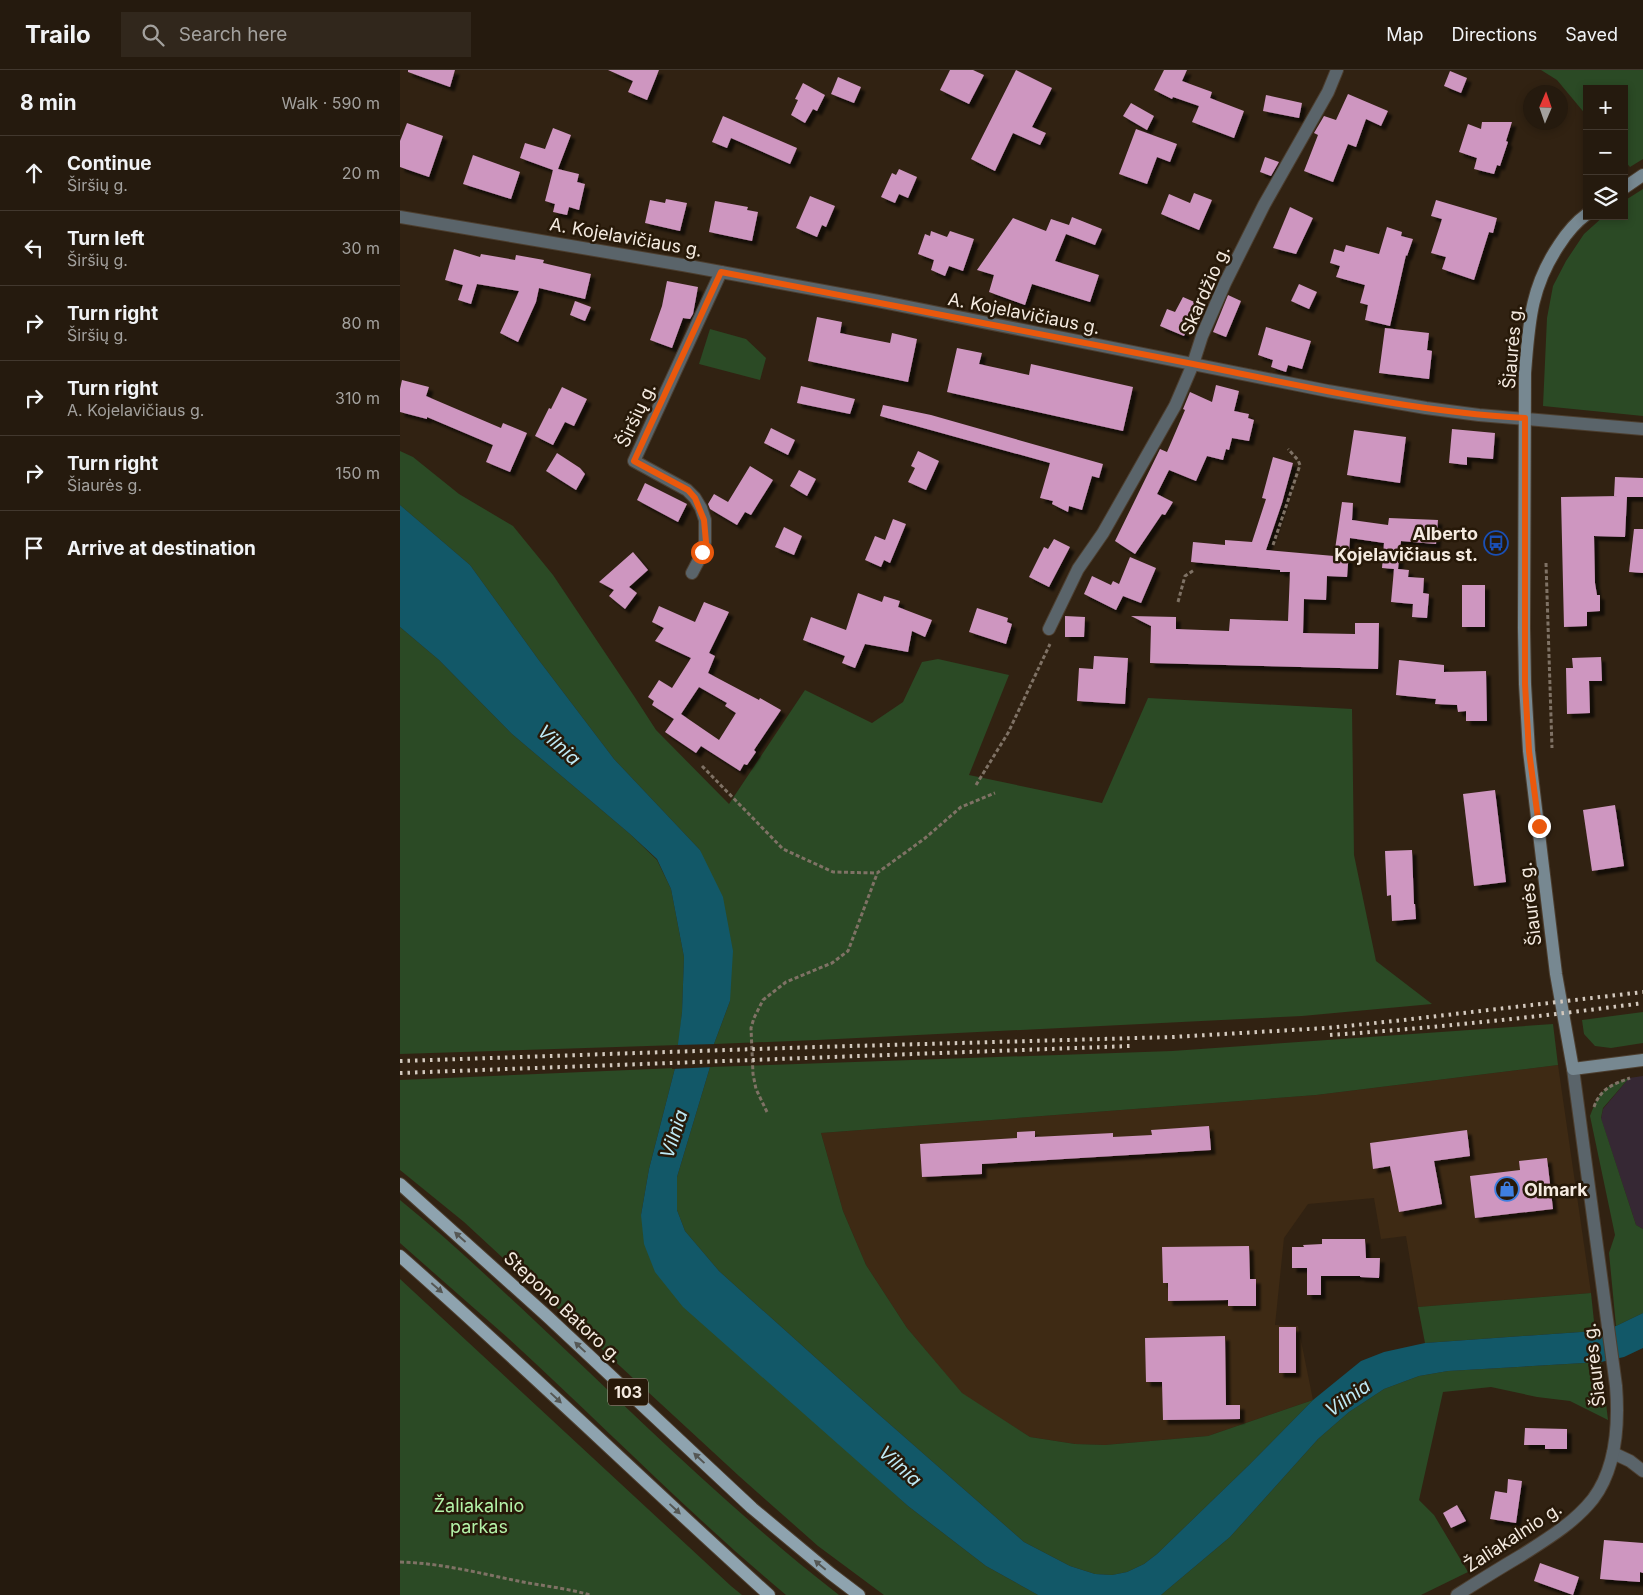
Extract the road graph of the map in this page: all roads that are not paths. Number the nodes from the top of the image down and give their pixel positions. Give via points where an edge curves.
1 (1336, 70) edge
2 (1643, 175) edge
3 (1628, 185) edge
4 (400, 217) edge
5 (1583, 218) edge
6 (721, 272) junction
7 (1193, 364) junction
8 (1525, 418) junction
9 (1643, 429) edge
10 (692, 573) dead end
11 (1050, 635) road end
12 (1643, 1060) edge
13 (1573, 1069) junction
14 (400, 1184) edge
15 (400, 1256) edge
16 (1613, 1453) junction
17 (1643, 1470) edge
18 (769, 1595) edge
19 (859, 1595) edge
20 (1457, 1595) edge

1 - 7 street, Skardžio g. via 1328,92 1224,283
2 - 3 main road
4 - 6 street, A. Kojelavičiaus g.
5 - 8 main road, Šiaurės g. via 1551,258 1534,295 1528,327
6 - 7 street, A. Kojelavičiaus g.
6 - 10 street, Širšių g. via 634,461 688,490 695,498 705,526 706,542
7 - 8 street, A. Kojelavičiaus g. via 1426,408
7 - 11 street, Skardžio g. via 1175,406 1103,533 1078,569
8 - 9 street, A. Kojelavičiaus g.
8 - 13 main road, Šiaurės g. via 1524,628 1529,751 1556,974
12 - 13 main road
13 - 16 street, Šiaurės g. via 1616,1386 1617,1431
19 -> 14 main road, Stepono Batoro g. / 103 via 752,1508 541,1310
15 -> 18 main road
16 - 17 street
16 - 20 street, Žaliakalnio g. via 1594,1498 1576,1517 1547,1539

